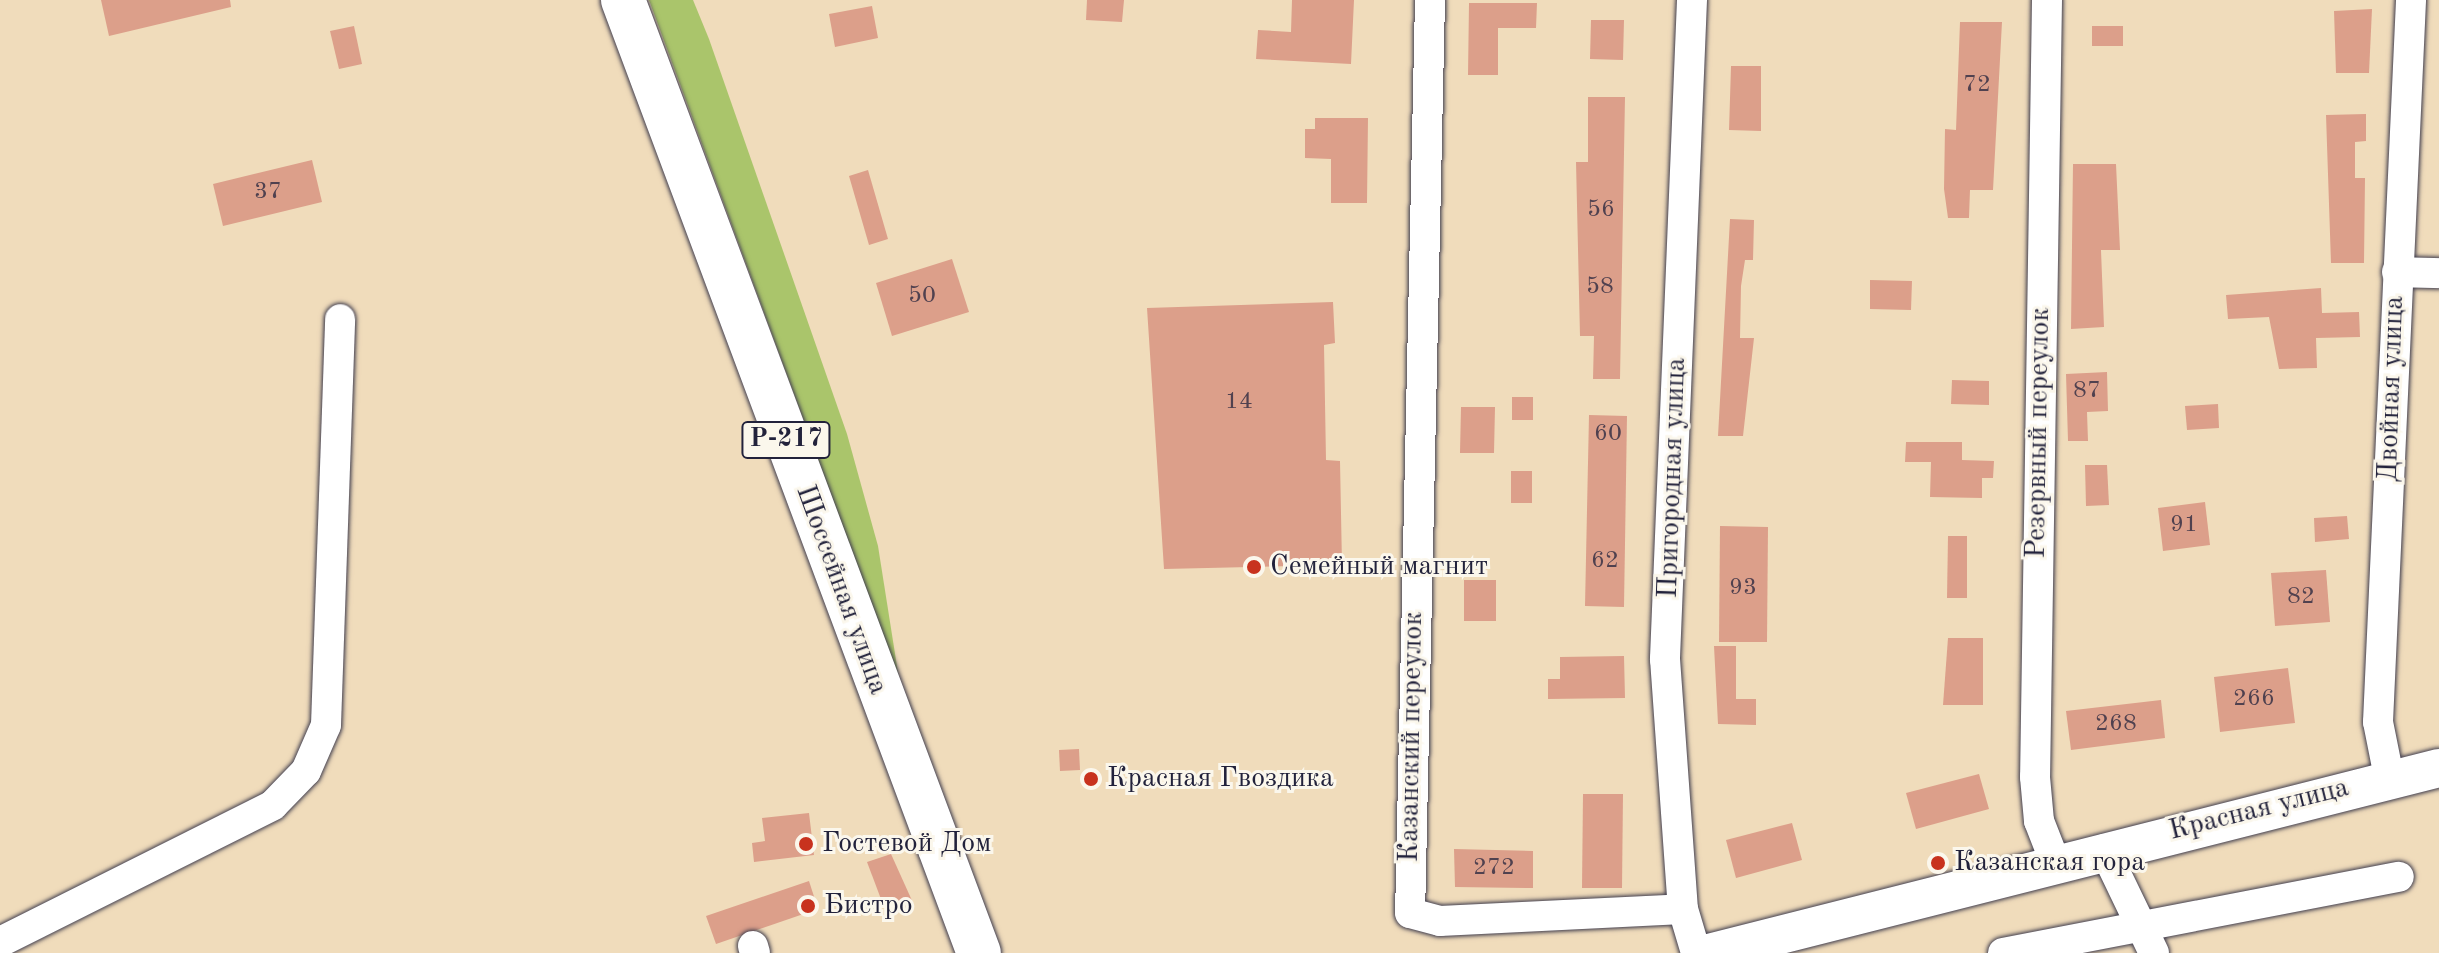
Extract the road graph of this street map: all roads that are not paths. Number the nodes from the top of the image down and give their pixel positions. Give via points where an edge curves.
1 (623, 0) edge
2 (1430, 0) edge
3 (1692, 0) edge
4 (2047, 0) edge
5 (2411, 0) edge
6 (2397, 272) junction
7 (2439, 273) edge
8 (340, 319) dead end
9 (2439, 768) edge
10 (2389, 777) junction
11 (2104, 849) junction
12 (2055, 862) junction
13 (2399, 877) dead end
14 (1683, 909) junction
15 (2149, 940) edge
16 (0, 942) edge
17 (979, 953) edge
18 (1696, 953) edge
19 (1709, 953) edge
20 (2003, 953) edge

1 - 17 highway, Шоссейная улица / Р-217
2 - 14 street, Казанский переулок via 1410,913 1440,921
3 - 14 street, Пригородная улица via 1665,659
4 - 12 street, Резервный переулок via 2035,777 2039,821
5 - 6 street, Двойная улица
6 - 7 street
6 - 10 street, Двойная улица via 2378,722
8 - 16 street via 326,725 306,771 273,805
9 - 10 main road, Красная улица
10 - 11 main road, Красная улица
11 - 12 main road, Красная улица
11 - 15 street
12 - 19 main road, Красная улица
13 - 15 street
14 - 18 street, Пригородная улица
15 - 20 street

